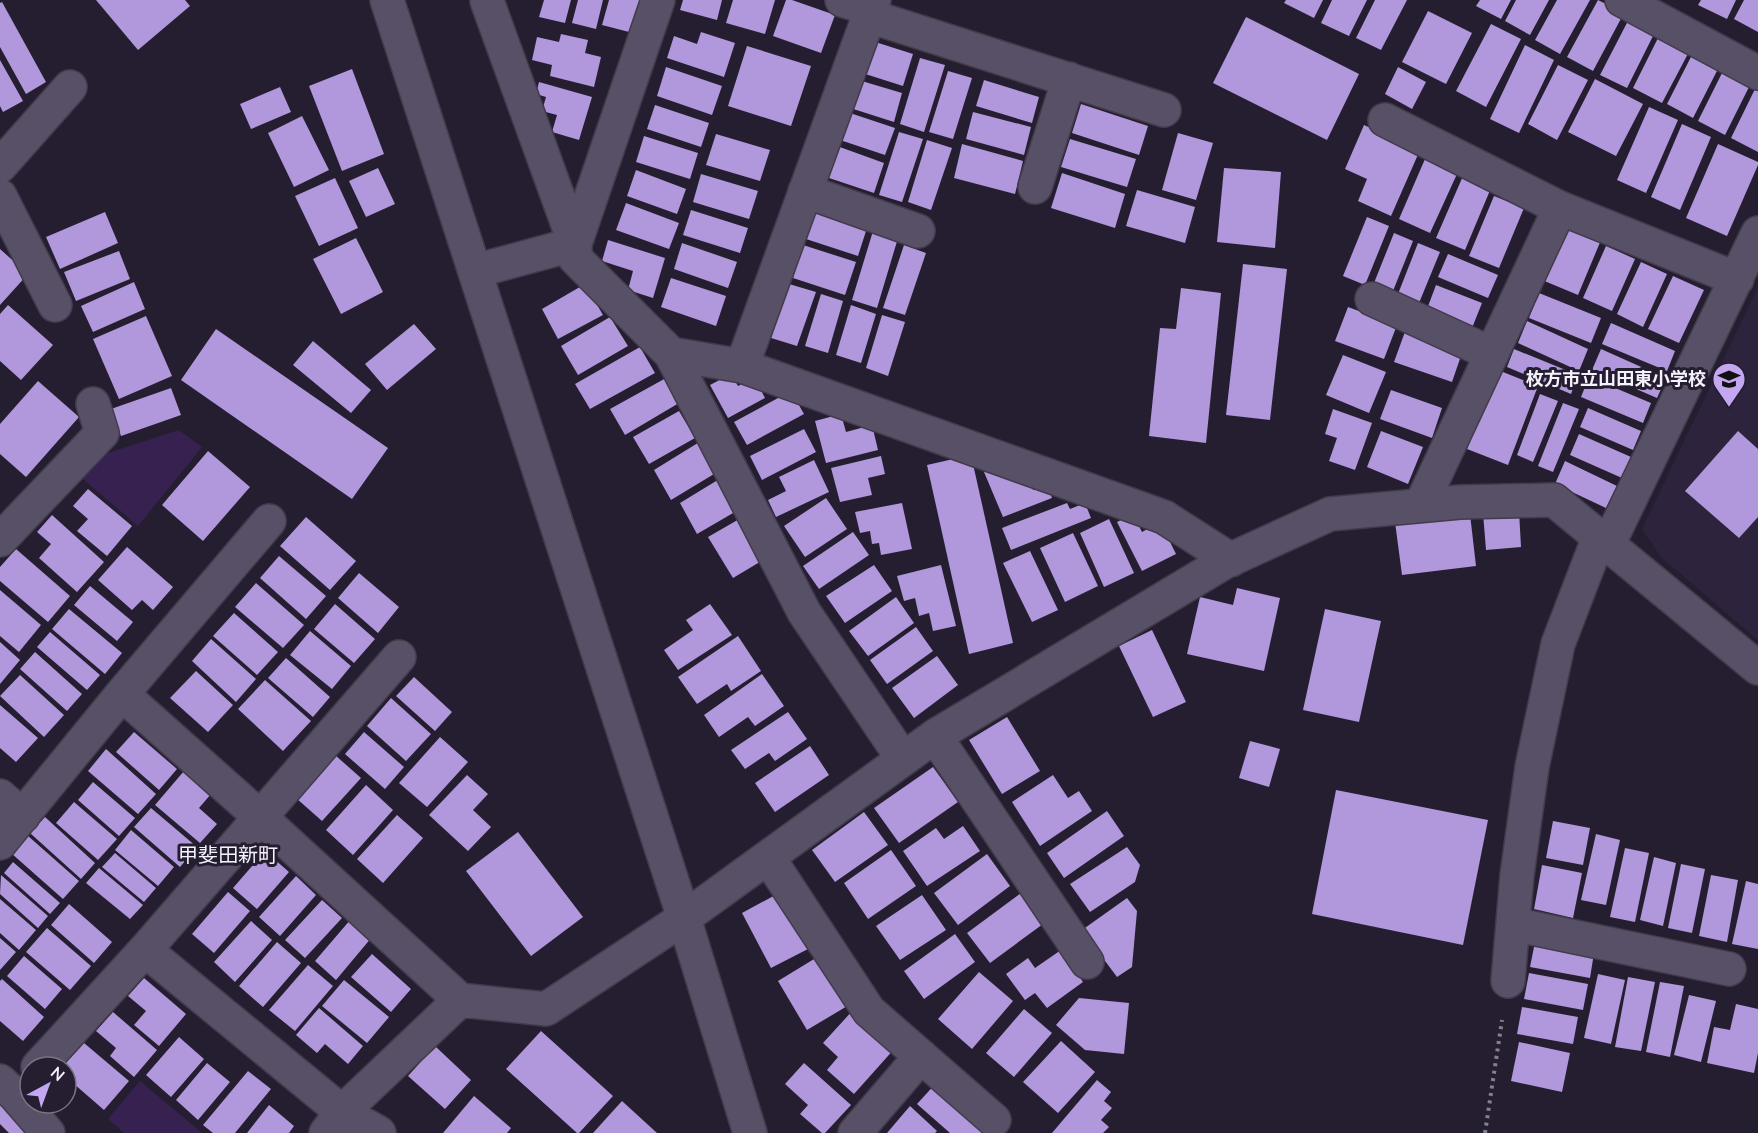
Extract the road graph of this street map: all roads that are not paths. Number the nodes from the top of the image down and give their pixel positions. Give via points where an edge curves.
1 (387, 0) edge
2 (658, 0) edge
3 (1622, 0) edge
4 (487, 1) edge
5 (864, 6) edge
6 (1758, 73) edge
7 (1069, 80) junction
8 (70, 87) dead end
9 (1164, 110) dead end
10 (1385, 120) dead end
11 (0, 166) edge
12 (1035, 187) dead end
13 (805, 191) junction
14 (0, 196) edge
15 (1560, 208) junction
16 (918, 231) dead end
17 (1758, 233) edge
18 (575, 244) junction
19 (475, 271) junction
20 (1737, 279) junction
21 (1372, 299) dead end
22 (55, 305) dead end
23 (671, 354) junction
24 (1492, 354) junction
25 (742, 366) junction
26 (93, 404) dead end
27 (1421, 506) junction
28 (269, 521) dead end
29 (2, 533) edge
30 (1604, 541) junction
31 (1231, 560) junction
32 (399, 657) dead end
33 (1758, 668) edge
34 (122, 694) junction
35 (935, 736) junction
36 (903, 759) junction
37 (11, 806) edge
38 (260, 817) junction
39 (0, 843) edge
40 (768, 857) junction
41 (684, 918) junction
42 (1513, 924) junction
43 (145, 950) junction
44 (1087, 962) dead end
45 (1729, 969) dead end
46 (1508, 981) road end
47 (460, 1000) junction
48 (49, 1055) edge
49 (921, 1056) junction
50 (15, 1084) edge
51 (994, 1120) dead end
52 (334, 1122) edge
53 (48, 1133) edge
54 (379, 1133) edge
55 (750, 1133) edge
56 (855, 1133) edge

1 - 19 street
2 - 18 street
3 - 6 street
4 - 18 street
5 - 7 street
5 - 13 street
7 - 9 street
7 - 12 street
8 - 11 street
10 - 15 street
13 - 16 street
13 - 25 street
14 - 22 street
15 - 20 street
15 - 24 street
17 - 20 street
18 - 19 street
18 - 23 street via 575,258
19 - 41 street
20 - 30 street
21 - 24 street
23 - 25 street
23 - 36 street via 804,612
24 - 27 street
25 - 31 street via 1164,517
26 - 29 street via 102,433
27 - 30 street via 1554,500
27 - 31 street via 1330,514
28 - 34 street
30 - 33 street
30 - 42 street via 1558,644 1532,767
31 - 35 street
32 - 38 street
34 - 37 street
34 - 38 street
35 - 36 street
35 - 44 street
36 - 40 street
37 - 39 street
38 - 43 street
38 - 47 street
40 - 41 street
40 - 49 street via 869,1011
41 - 47 street via 546,1009
41 - 55 street
42 - 45 street
42 - 46 street
43 - 48 street
43 - 52 street
47 - 52 street
49 - 51 street
49 - 56 street
50 - 53 street
52 - 54 street

